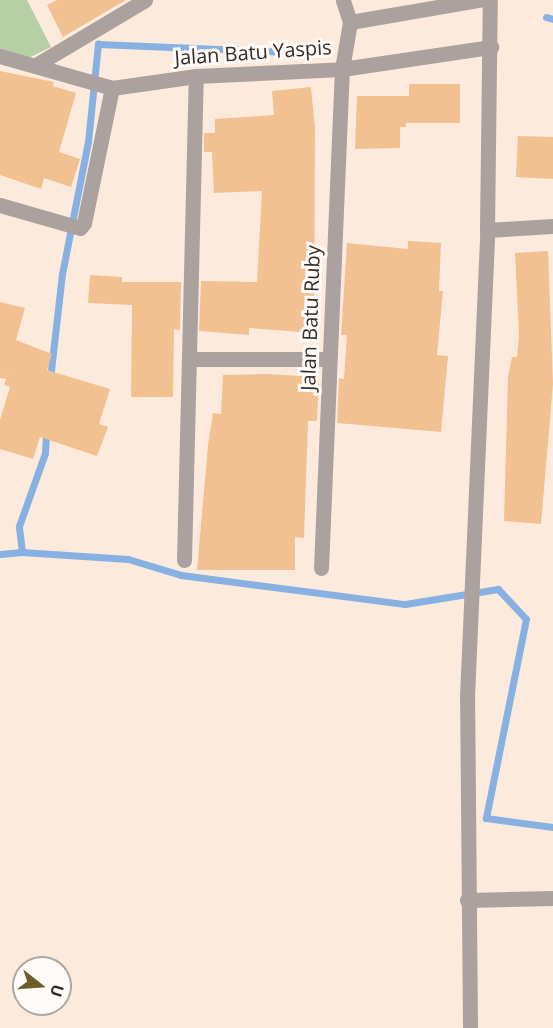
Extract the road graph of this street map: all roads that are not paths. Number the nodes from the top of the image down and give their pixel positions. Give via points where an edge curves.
1 (145, 0) edge
2 (342, 0) edge
3 (479, 0) edge
4 (490, 0) edge
5 (350, 22) junction
6 (491, 47) junction
7 (0, 56) edge
8 (36, 66) junction
9 (342, 69) junction
10 (196, 76) junction
11 (106, 87) junction
12 (0, 205) edge
13 (553, 226) edge
14 (487, 230) junction
15 (192, 359) junction
16 (329, 359) junction
17 (184, 560) dead end
18 (321, 568) dead end
19 (553, 898) edge
20 (467, 900) junction
21 (470, 1028) edge

1 - 8 street
2 - 5 street, Jalan Batu Yaspis
3 - 5 street
4 - 6 street
5 - 9 street, Jalan Batu Yaspis
6 - 9 street
6 - 14 street
7 - 8 street
8 - 11 street
9 - 10 street, Jalan Batu Yaspis
9 - 16 street, Jalan Batu Ruby
10 - 11 street, Jalan Batu Yaspis
10 - 15 street
11 - 12 street via 84,223 66,227
13 - 14 street
14 - 20 street via 467,697
15 - 16 street
15 - 17 street
16 - 18 street, Jalan Batu Ruby
19 - 20 street
20 - 21 street

